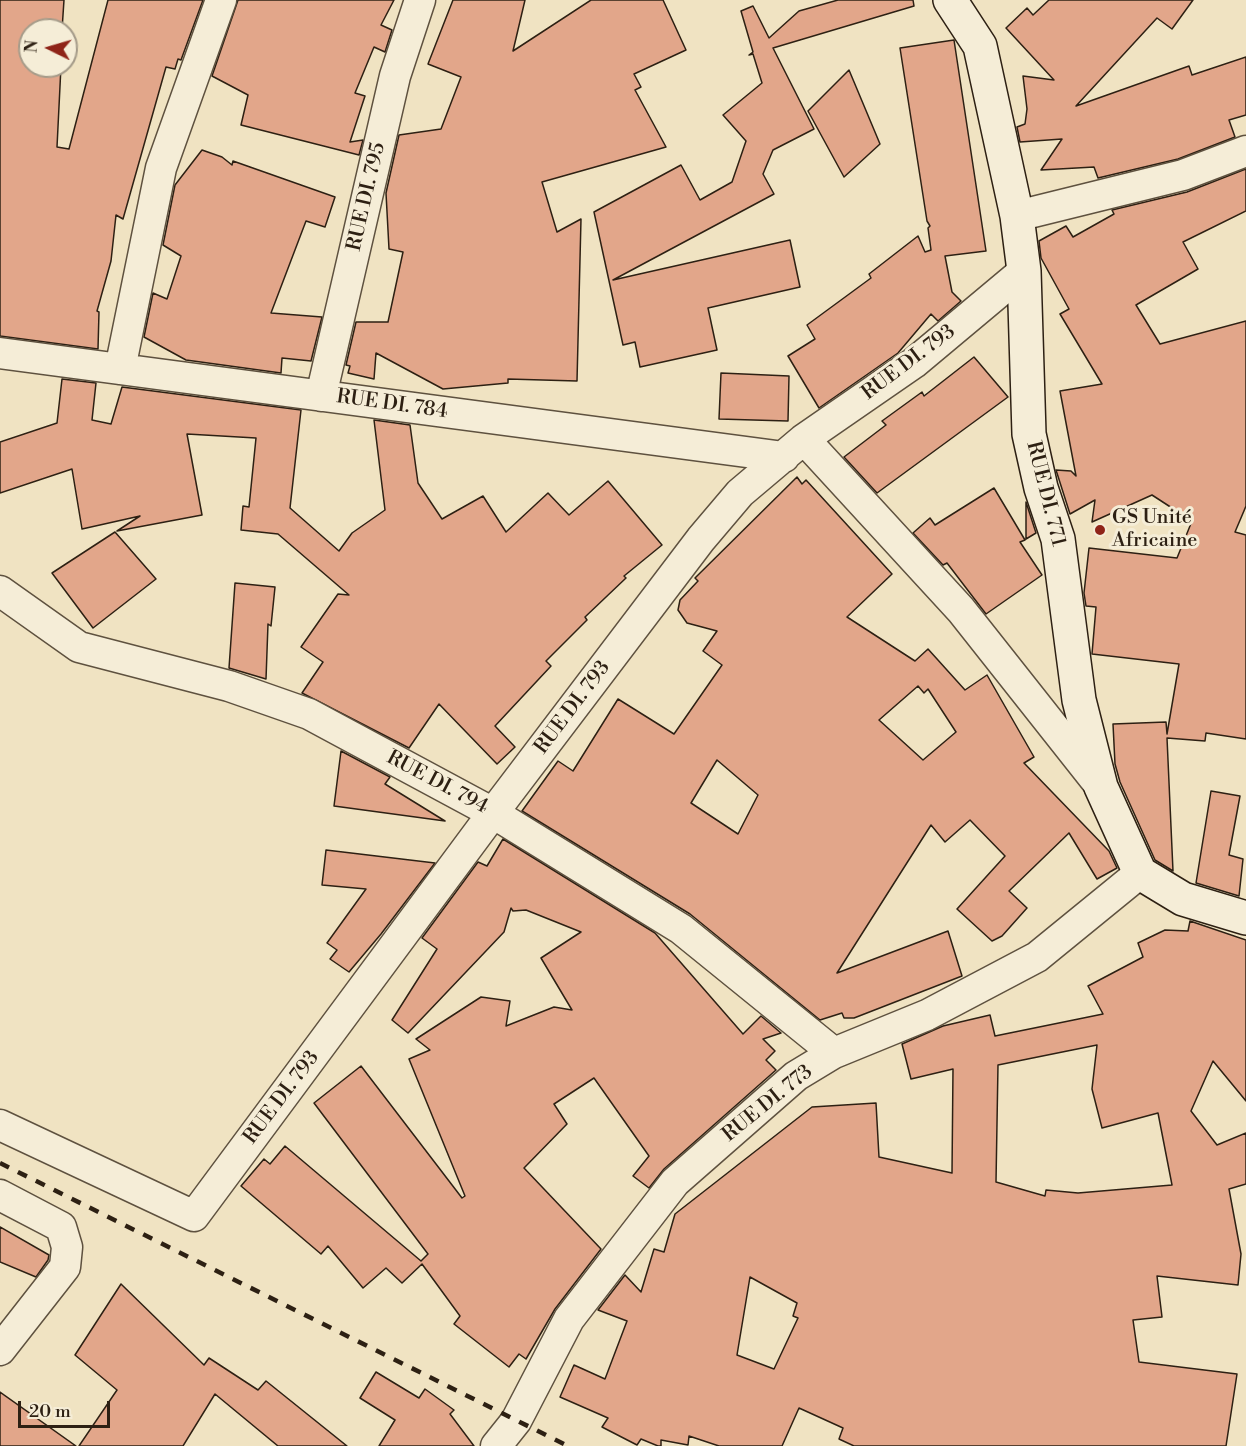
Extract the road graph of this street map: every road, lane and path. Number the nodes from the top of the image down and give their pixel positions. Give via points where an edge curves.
1 (221, 0) edge
2 (420, 0) edge
3 (950, 0) edge
4 (1246, 151) edge
5 (1017, 216) junction
6 (1024, 271) junction
7 (0, 353) edge
8 (120, 369) junction
9 (321, 396) junction
10 (794, 448) junction
11 (0, 591) edge
12 (1101, 787) junction
13 (493, 813) junction
14 (1140, 873) junction
15 (1246, 918) edge
16 (834, 1053) junction
17 (0, 1125) edge
18 (0, 1195) edge
19 (0, 1350) edge
20 (496, 1446) edge

1 - 8 street via 161,168
2 - 9 street, RUE DI. 795 via 395,76
3 - 5 street, RUE DI. 771 via 980,46
4 - 5 street via 1183,175
5 - 6 street, RUE DI. 771
6 - 10 street, RUE DI. 793 via 914,363
6 - 12 street, RUE DI. 771 via 1029,434 1058,539 1079,700
7 - 8 street, RUE DI. 784
8 - 9 street, RUE DI. 784
9 - 10 street, RUE DI. 784
10 - 12 street via 961,610
10 - 13 street, RUE DI. 793 via 740,494 701,539
11 - 13 street, RUE DI. 794 via 79,647 229,686 309,714
12 - 14 street, RUE DI. 771
13 - 16 street, RUE DI. 794 via 681,929
13 - 17 street, RUE DI. 793 via 194,1216
14 - 15 street via 1184,899
14 - 16 street, RUE DI. 773 via 1037,957 927,1015
16 - 20 street, RUE DI. 773 via 796,1076 675,1182 569,1319 516,1421
18 - 19 street via 61,1227 68,1247 65,1267

